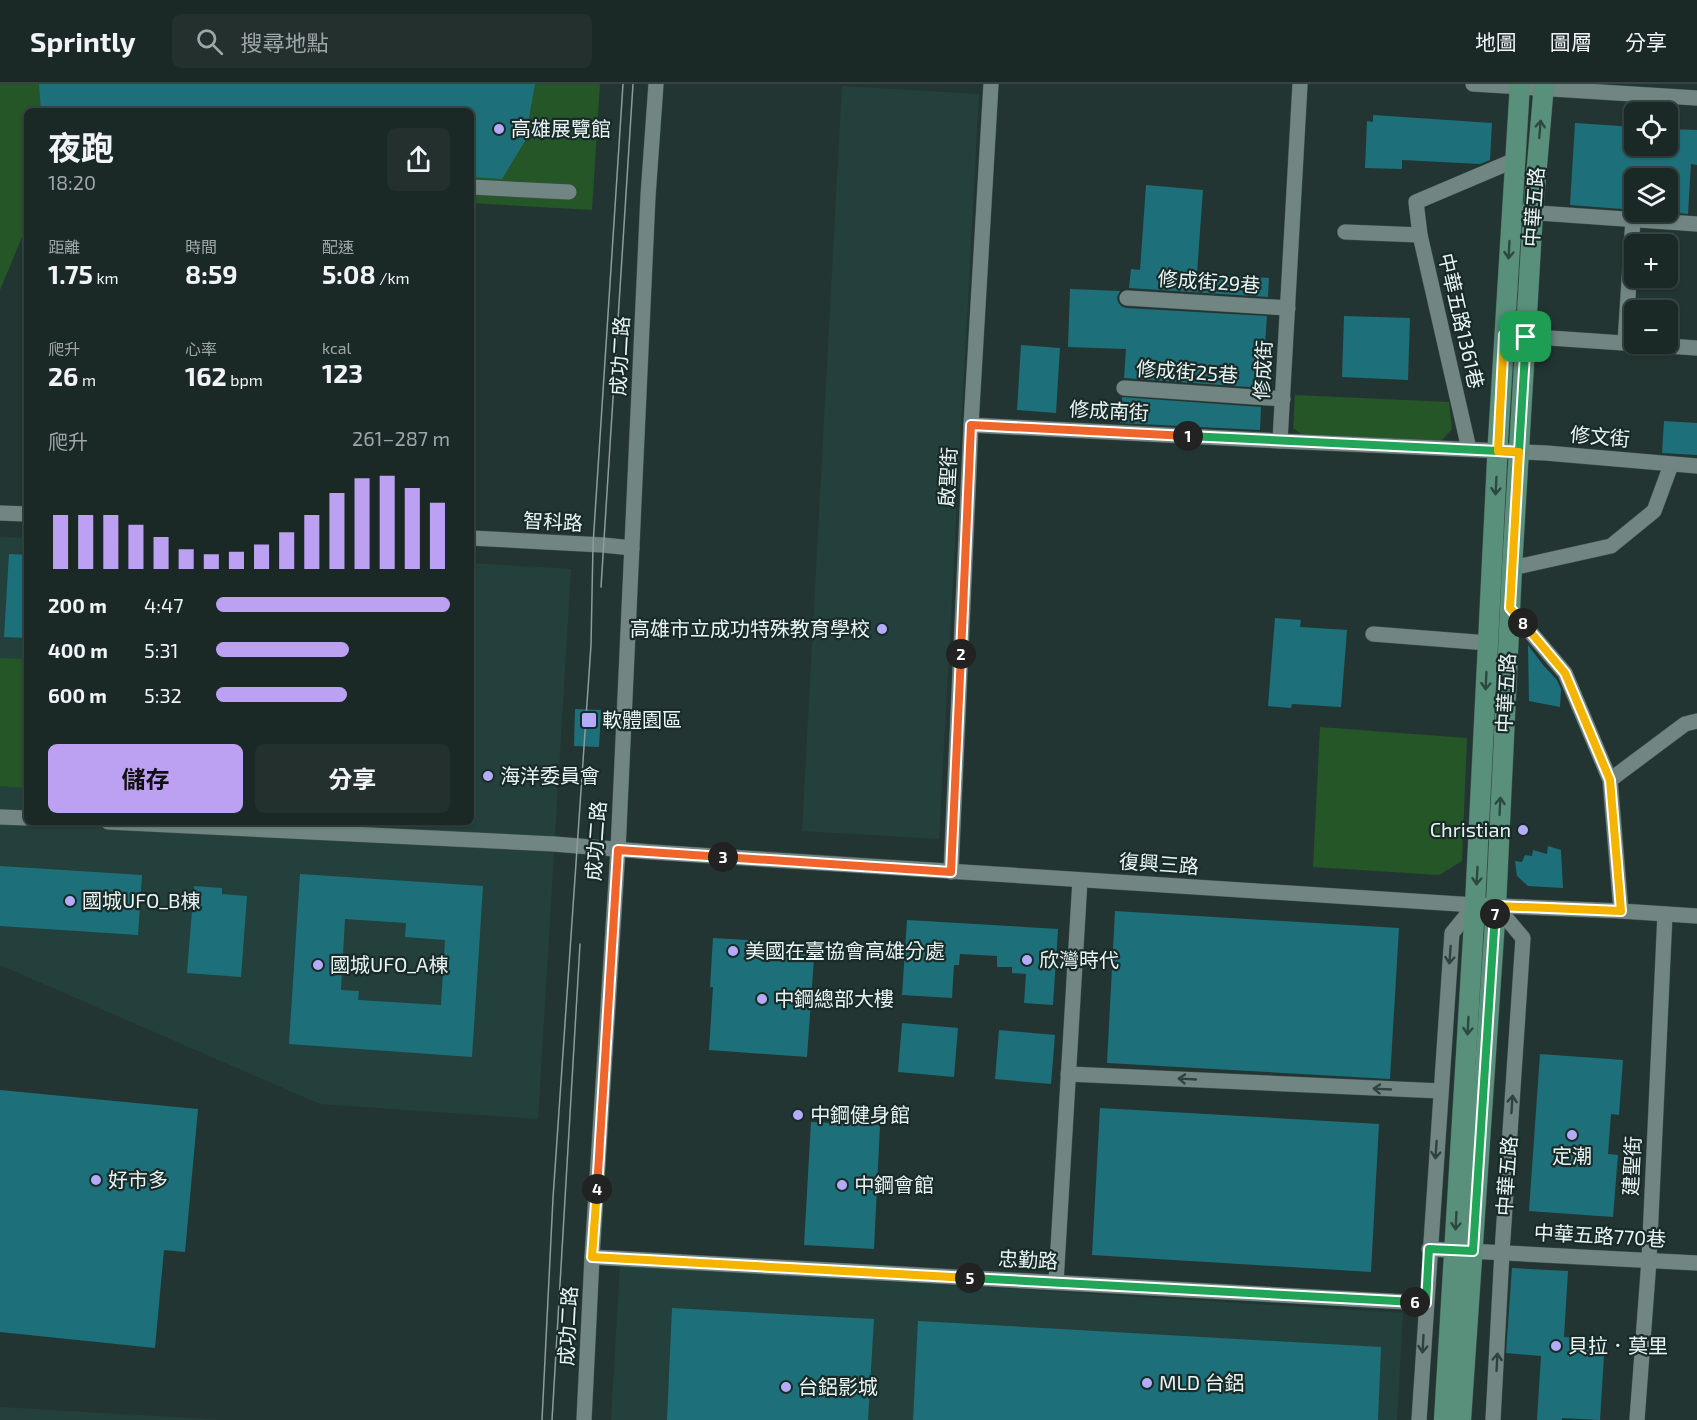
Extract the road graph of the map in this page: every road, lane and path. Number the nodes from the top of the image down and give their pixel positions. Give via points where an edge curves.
1 (656, 84) edge
2 (991, 84) edge
3 (1300, 84) edge
4 (1473, 84) edge
5 (1520, 85) edge
6 (1544, 86) edge
7 (1697, 98) edge
8 (1515, 160) junction
9 (474, 187) edge
10 (569, 192) dead end
11 (1512, 211) junction
12 (1533, 213) junction
13 (1624, 218) edge
14 (1633, 222) edge
15 (1671, 222) edge
16 (1697, 224) edge
17 (1345, 232) dead end
18 (1420, 235) junction
19 (1127, 298) dead end
20 (1628, 300) edge
21 (1288, 308) junction
22 (1504, 335) junction
23 (1526, 337) junction
24 (1624, 343) edge
25 (1678, 347) edge
26 (1697, 348) edge
27 (1124, 388) dead end
28 (1283, 399) junction
29 (971, 425) junction
30 (1280, 441) junction
31 (1469, 449) junction
32 (1498, 451) junction
33 (1519, 452) junction
34 (1671, 465) junction
35 (1697, 466) edge
36 (0, 513) edge
37 (24, 514) edge
38 (474, 538) edge
39 (633, 548) junction
40 (1512, 568) junction
41 (1510, 608) junction
42 (1374, 634) dead end
43 (1488, 643) junction
44 (1697, 722) edge
45 (1610, 780) junction
46 (0, 817) edge
47 (24, 818) edge
48 (169, 825) edge
49 (618, 850) junction
50 (951, 872) junction
51 (1080, 880) junction
52 (1475, 905) junction
53 (1496, 906) junction
54 (1621, 911) junction
55 (1665, 914) junction
56 (1697, 916) edge
57 (1068, 1074) junction
58 (1441, 1091) junction
59 (1429, 1249) junction
60 (1464, 1250) junction
61 (1502, 1252) junction
62 (592, 1257) junction
63 (1649, 1260) junction
64 (1697, 1263) edge
65 (1056, 1282) junction
66 (1426, 1303) junction
67 (585, 1420) edge
68 (1419, 1420) edge
69 (1444, 1420) edge
70 (1461, 1420) edge
71 (1493, 1420) edge
72 (1637, 1420) edge

1 - 39 street, 成功二路
2 - 29 street, 啟聖街
3 - 21 street, 修成街
4 - 5 street
5 - 6 street
5 - 8 main road, 中華五路
6 - 7 street
12 -> 6 main road, 中華五路
8 - 11 main road, 中華五路
8 - 18 street, 中華五路1361巷 via 1416,202
9 - 10 street
11 - 12 street
11 -> 22 main road, 中華五路
12 - 13 street
12 - 23 main road, 中華五路
14 - 20 street
15 - 16 street
17 - 18 street
18 - 31 street, 中華五路1361巷
19 - 21 street, 修成街29巷
21 - 28 street, 修成街
22 - 23 street
22 - 32 main road, 中華五路
23 - 24 street
23 - 33 main road, 中華五路
25 - 26 street
27 - 28 street, 修成街25巷
28 - 30 street, 修成街
29 - 30 street, 修成南街
29 - 50 street, 啟聖街
30 - 31 street
31 - 32 street
32 - 33 street, 修文街
32 -> 43 main road, 中華五路
33 - 34 street, 修文街
33 - 40 main road, 中華五路
34 - 35 street, 修文街
34 - 40 street via 1654,511 1611,546
36 - 37 street
38 - 39 street, 智科路
39 - 49 street, 成功二路
40 - 41 main road, 中華五路
41 - 45 street via 1565,673
53 -> 41 main road, 中華五路
42 - 43 street
43 -> 52 main road, 中華五路
44 - 45 street via 1685,724
45 - 54 street
46 - 47 street
48 - 49 street, 復興三路
49 - 50 street, 復興三路
49 - 62 street, 成功二路
50 - 51 street, 復興三路
51 - 52 street, 復興三路
51 - 57 street
52 - 53 street, 復興三路
52 -> 58 street via 1452,933
52 -> 60 main road, 中華五路
53 - 54 street, 復興三路
53 - 60 main road, 中華五路
61 -> 53 street, 中華五路 via 1523,938
54 - 55 street, 復興三路
55 - 56 street, 復興三路
55 - 63 street, 建聖街
58 -> 57 street
57 - 65 street
58 -> 59 street
59 - 60 street, 中華五路770巷
59 - 66 street
60 - 61 street, 中華五路770巷
60 - 69 main road, 中華五路
60 - 70 main road, 中華五路
61 - 63 street, 中華五路770巷
71 -> 61 street, 中華五路
62 - 65 street, 忠勤路
62 - 67 street, 成功二路
63 - 64 street, 中華五路770巷
63 - 72 street, 建聖街
65 - 66 street, 忠勤路
66 -> 68 street

